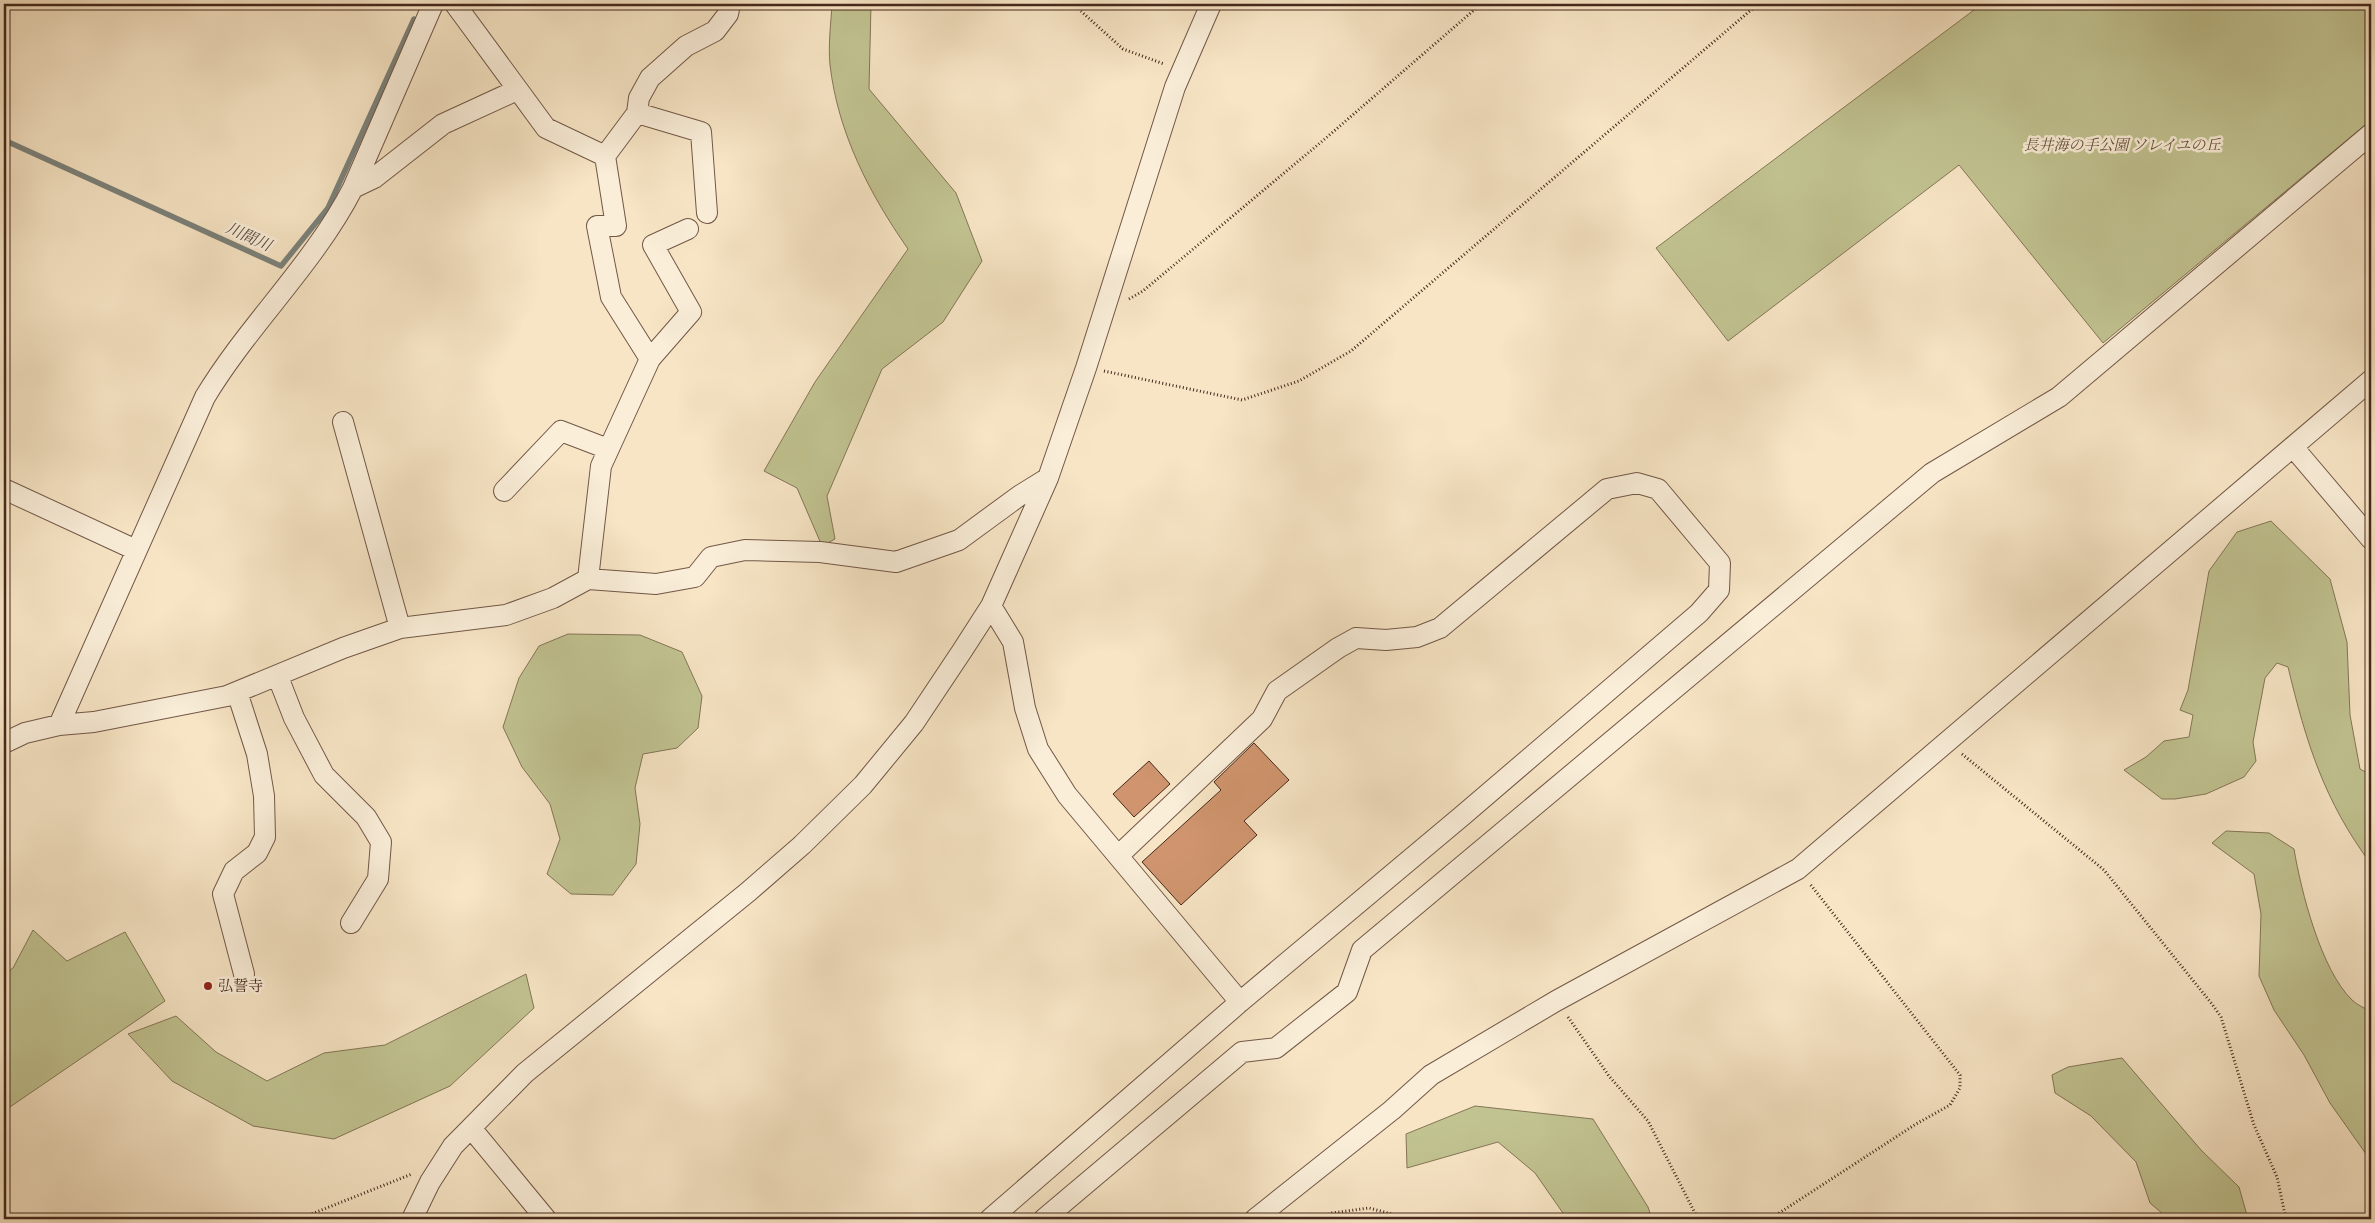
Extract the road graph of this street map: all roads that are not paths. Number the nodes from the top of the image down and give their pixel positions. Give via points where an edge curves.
1 (433, 4) edge
2 (454, 4) edge
3 (730, 4) edge
4 (1211, 4) edge
5 (518, 90) junction
6 (637, 113) junction
7 (2371, 134) edge
8 (605, 156) junction
9 (353, 188) junction
10 (707, 213) dead end
11 (688, 229) dead end
12 (650, 359) junction
13 (2371, 380) edge
14 (343, 422) dead end
15 (2293, 447) junction
16 (608, 449) junction
17 (1048, 478) junction
18 (4, 489) edge
19 (504, 491) dead end
20 (2371, 539) edge
21 (136, 550) junction
22 (588, 579) junction
23 (991, 606) junction
24 (400, 628) junction
25 (278, 677) junction
26 (237, 692) junction
27 (59, 725) junction
28 (4, 743) edge
29 (1118, 856) junction
30 (351, 923) dead end
31 (244, 974) dead end
32 (1240, 1002) junction
33 (471, 1128) junction
34 (412, 1219) edge
35 (546, 1219) edge
36 (990, 1219) edge
37 (1044, 1219) edge
38 (1255, 1219) edge

1 - 9 street
2 - 5 street
3 - 6 street via 728,14 715,31 686,46 650,78 639,98
4 - 17 street via 1182,70
5 - 8 street via 546,128
5 - 9 street via 443,124 374,178
6 - 8 street
6 - 10 street via 701,132
7 - 37 street via 2060,397 1932,473 1362,950 1347,992 1276,1048 1242,1052
8 - 12 street via 616,226 597,226 611,297
9 - 21 street via 338,216 223,367
11 - 12 street via 653,245 691,312
12 - 16 street
13 - 15 street
14 - 24 street
15 - 20 street
15 - 38 street via 1798,870 1556,1001 1431,1075
16 - 19 street via 561,431
16 - 22 street via 601,466
17 - 22 street via 959,540 896,562 820,552 745,550 711,557 695,577 656,584
17 - 23 street
18 - 21 street
21 - 27 street
22 - 24 street via 553,598 506,615
23 - 29 street via 1013,642 1025,708 1038,748 1067,795
23 - 33 street via 914,723 863,785 748,892 526,1073
24 - 25 street via 343,648
25 - 26 street
25 - 30 street via 294,718 324,775 366,817 381,842 378,879
26 - 27 street via 170,708
26 - 31 street via 257,754 264,796 265,837 258,853 234,871 223,894
27 - 28 street via 25,733
29 - 32 street
29 - 32 street via 1262,719 1277,691 1338,648 1356,638 1417,637 1440,628 1607,489 1638,483 1658,488 1720,563 1719,590 1699,613
32 - 36 street
33 - 34 street via 443,1161
33 - 35 street

